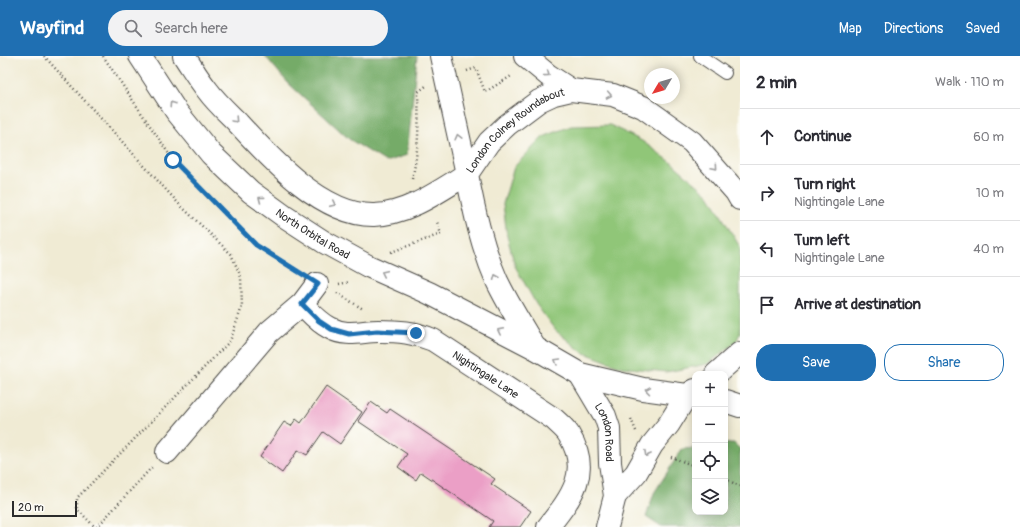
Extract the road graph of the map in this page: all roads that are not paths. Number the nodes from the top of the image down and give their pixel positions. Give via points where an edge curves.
1 (140, 56) edge
2 (184, 56) edge
3 (441, 56) edge
4 (525, 56) edge
5 (700, 56) edge
6 (725, 73) dead end
7 (571, 90) junction
8 (467, 174) junction
9 (740, 199) edge
10 (318, 284) road end
11 (302, 304) junction
12 (535, 348) junction
13 (740, 353) edge
14 (719, 371) edge
15 (580, 374) junction
16 (691, 393) edge
17 (728, 402) edge
18 (740, 406) edge
19 (167, 452) road end
20 (615, 496) junction
21 (548, 527) edge
22 (607, 527) edge

12 -> 1 main road, North Orbital Road via 324,242 251,192 211,154 176,110
2 -> 8 main road via 208,92 260,147 302,184 325,200 351,212 373,215 392,213 418,202
8 -> 3 main road
4 -> 7 main road
5 - 6 lane
7 - 8 main road, London Colney Roundabout via 539,101 506,125 489,142
7 -> 9 main road, London Colney Roundabout via 613,95 643,107 692,142
12 -> 8 main road, London Colney Roundabout via 490,265 477,223
10 - 11 main road
11 - 19 main road via 269,332
11 - 21 main road, Nightingale Lane via 331,329 349,334 377,331 416,333 433,340 554,420 569,434 580,464 578,480 568,501
15 -> 12 main road
13 - 14 main road
16 -> 15 main road via 629,387
15 - 20 main road, London Road via 605,416 609,428 610,463
16 -> 20 main road, London Road via 652,445 636,473
17 - 18 main road
20 - 22 main road, London Road

